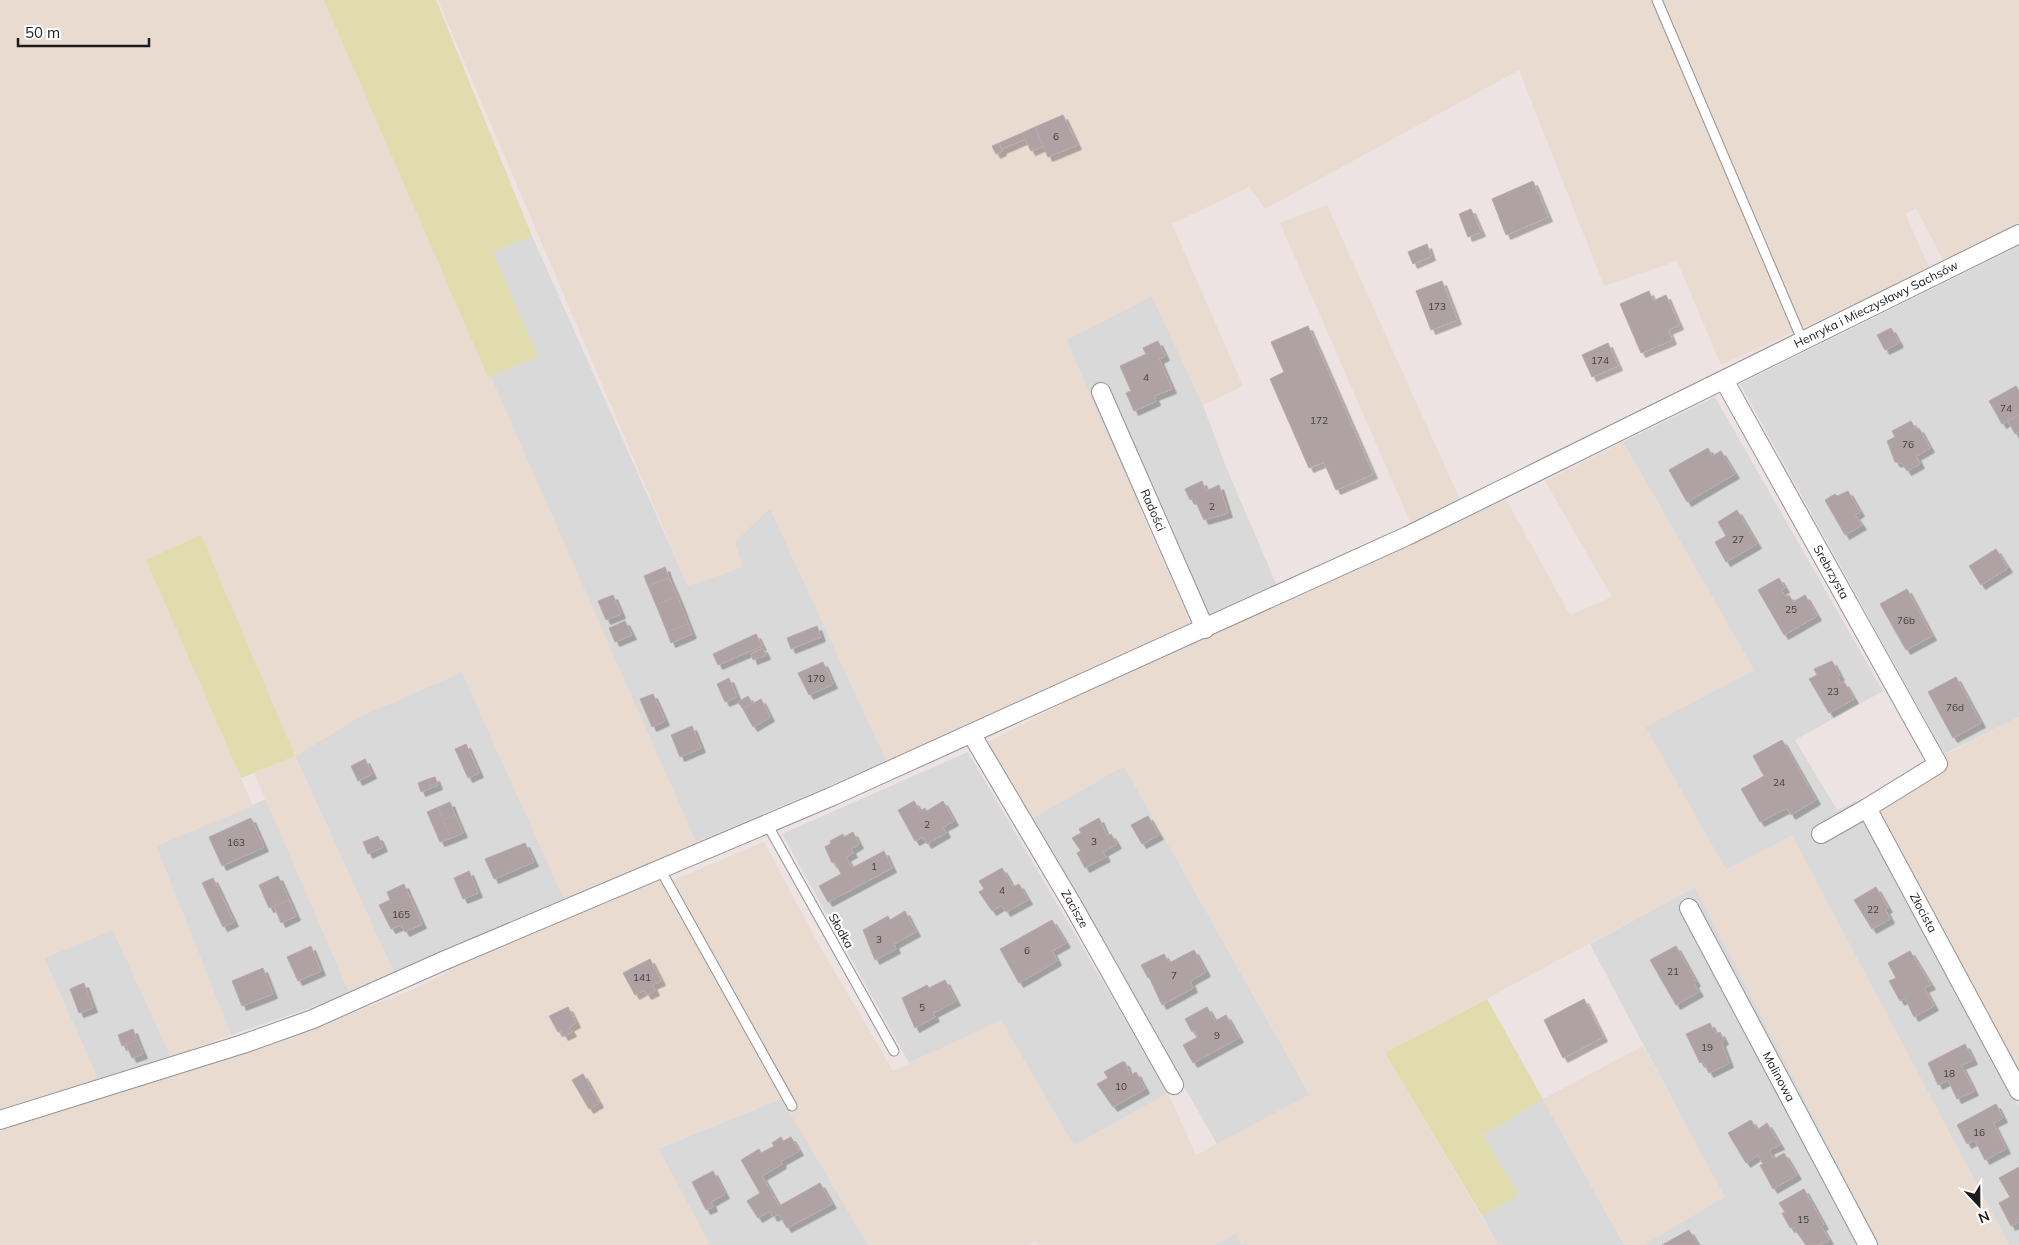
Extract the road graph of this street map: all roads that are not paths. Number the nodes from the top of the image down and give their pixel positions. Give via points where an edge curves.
1 (1658, 0) edge
2 (2019, 234) edge
3 (1802, 342) junction
4 (1728, 378) junction
5 (1101, 392) dead end
6 (1205, 628) junction
7 (972, 735) junction
8 (1867, 808) junction
9 (767, 824) junction
10 (1821, 834) dead end
11 (660, 869) junction
12 (1689, 908) dead end
13 (894, 1051) dead end
14 (1174, 1085) dead end
15 (2019, 1092) edge
16 (792, 1106) dead end
17 (0, 1120) edge
18 (1868, 1245) edge

1 - 3 lane
2 - 3 street, Henryka i Mieczysławy Sachsów
3 - 4 street, Henryka i Mieczysławy Sachsów
4 - 6 street, Henryka i Mieczysławy Sachsów via 1407,536
4 - 8 street, Srebrzysta via 1938,764
5 - 6 street, Radości
6 - 7 street, Henryka i Mieczysławy Sachsów
7 - 9 street, Henryka i Mieczysławy Sachsów
7 - 14 street, Zacisze
8 - 10 street
8 - 15 street, Złocista
9 - 11 street, Henryka i Mieczysławy Sachsów
9 - 13 lane, Słodka
11 - 16 lane
11 - 17 street, Henryka i Mieczysławy Sachsów via 314,1019
12 - 18 street, Malinowa

